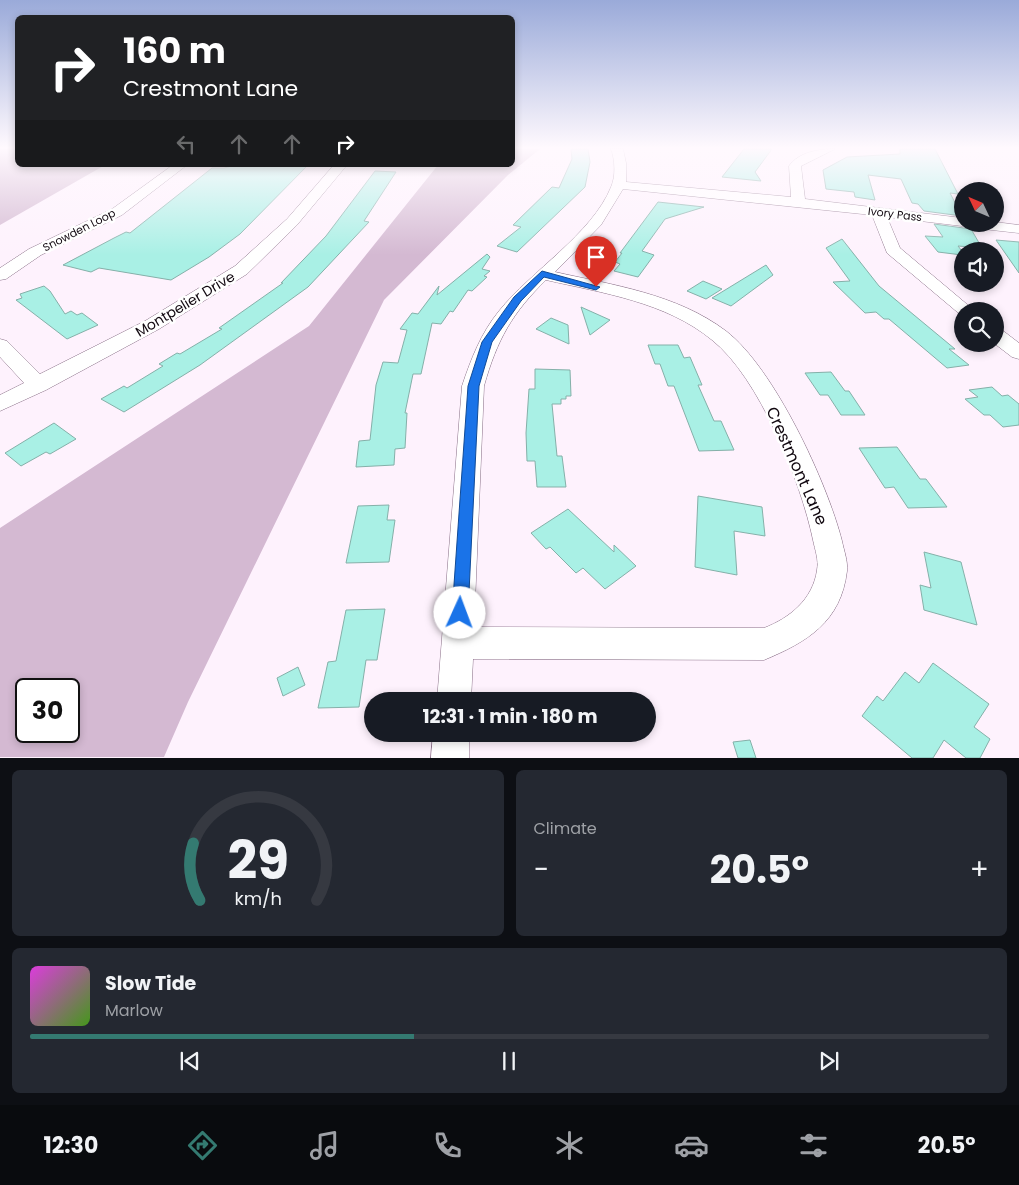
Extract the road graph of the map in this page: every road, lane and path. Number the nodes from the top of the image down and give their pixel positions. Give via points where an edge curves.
1 (155, 184) edge
2 (324, 184) edge
3 (619, 184) edge
4 (623, 184) edge
5 (797, 184) edge
6 (798, 202) junction
7 (878, 213) junction
8 (954, 221) edge
9 (1004, 227) edge
10 (1019, 229) edge
11 (542, 274) junction
12 (0, 275) edge
13 (955, 302) edge
14 (1004, 341) edge
15 (0, 344) edge
16 (1019, 353) edge
17 (38, 385) junction
18 (0, 404) edge
19 (459, 644) junction
20 (455, 692) edge
21 (451, 742) edge
22 (450, 758) edge

1 - 12 street, Snowden Loop via 117,212 35,252
2 - 17 street, Montpelier Drive via 292,222 241,270 152,325
3 - 11 street via 603,211
4 - 6 street, Ivory Pass
5 - 6 street
6 - 7 street, Ivory Pass
7 - 8 street, Ivory Pass
7 - 13 street via 893,250
9 - 10 street
11 - 19 street via 517,299 487,342 474,386
11 - 19 street, Crestmont Lane via 680,312 720,336 739,354 785,433 814,497 827,534 832,570 823,598 801,628 764,644
14 - 16 street
15 - 17 street
17 - 18 street, Montpelier Drive
19 - 20 street
21 - 22 street

